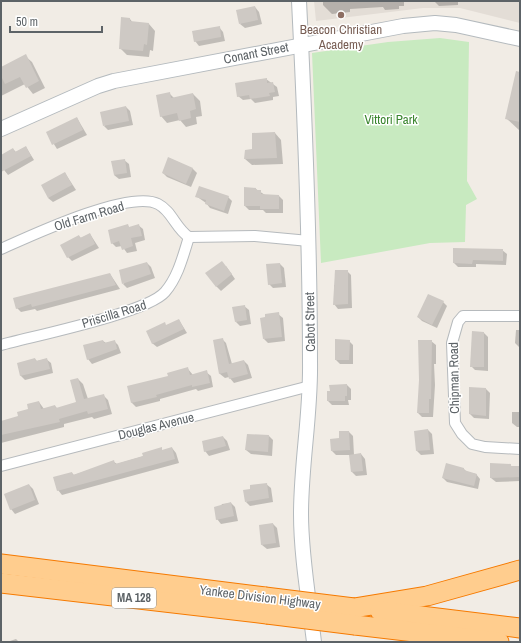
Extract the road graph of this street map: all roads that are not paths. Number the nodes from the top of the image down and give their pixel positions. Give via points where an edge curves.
1 (299, 1) edge
2 (520, 39) edge
3 (301, 45) junction
4 (1, 129) edge
5 (189, 237) junction
6 (309, 240) junction
7 (1, 249) edge
8 (520, 316) edge
9 (1, 345) edge
10 (310, 386) junction
11 (520, 448) edge
12 (1, 466) edge
13 (1, 564) edge
14 (520, 570) edge
15 (1, 583) edge
16 (266, 606) junction
17 (354, 616) junction
18 (520, 628) edge
19 (314, 642) edge
20 (405, 642) edge
21 (499, 642) edge

1 - 3 main road, Cabot Street
2 - 3 main road, Conant Street via 435,23 403,26
3 - 4 main road, Conant Street via 114,81
3 - 6 main road, Cabot Street
5 - 6 street via 255,236
5 - 7 street, Old Farm Road via 181,232 165,209 147,201 120,204 88,214 32,234
5 - 9 street, Priscilla Road via 174,279 158,299 126,312
6 - 10 main road, Cabot Street
8 - 11 street, Chipman Road via 463,316 458,322 452,342 455,423 462,434 472,444
10 - 12 street, Douglas Avenue
10 - 19 main road, Cabot Street via 301,513
13 - 16 highway, Yankee Division Highway / MA 128
14 - 17 highway
15 - 16 highway, Yankee Division Highway / MA 128
16 - 17 highway, Yankee Division Highway / MA 128, bridge
17 - 18 highway, Yankee Division Highway / MA 128
17 - 20 highway
17 - 21 highway, Yankee Division Highway / MA 128

